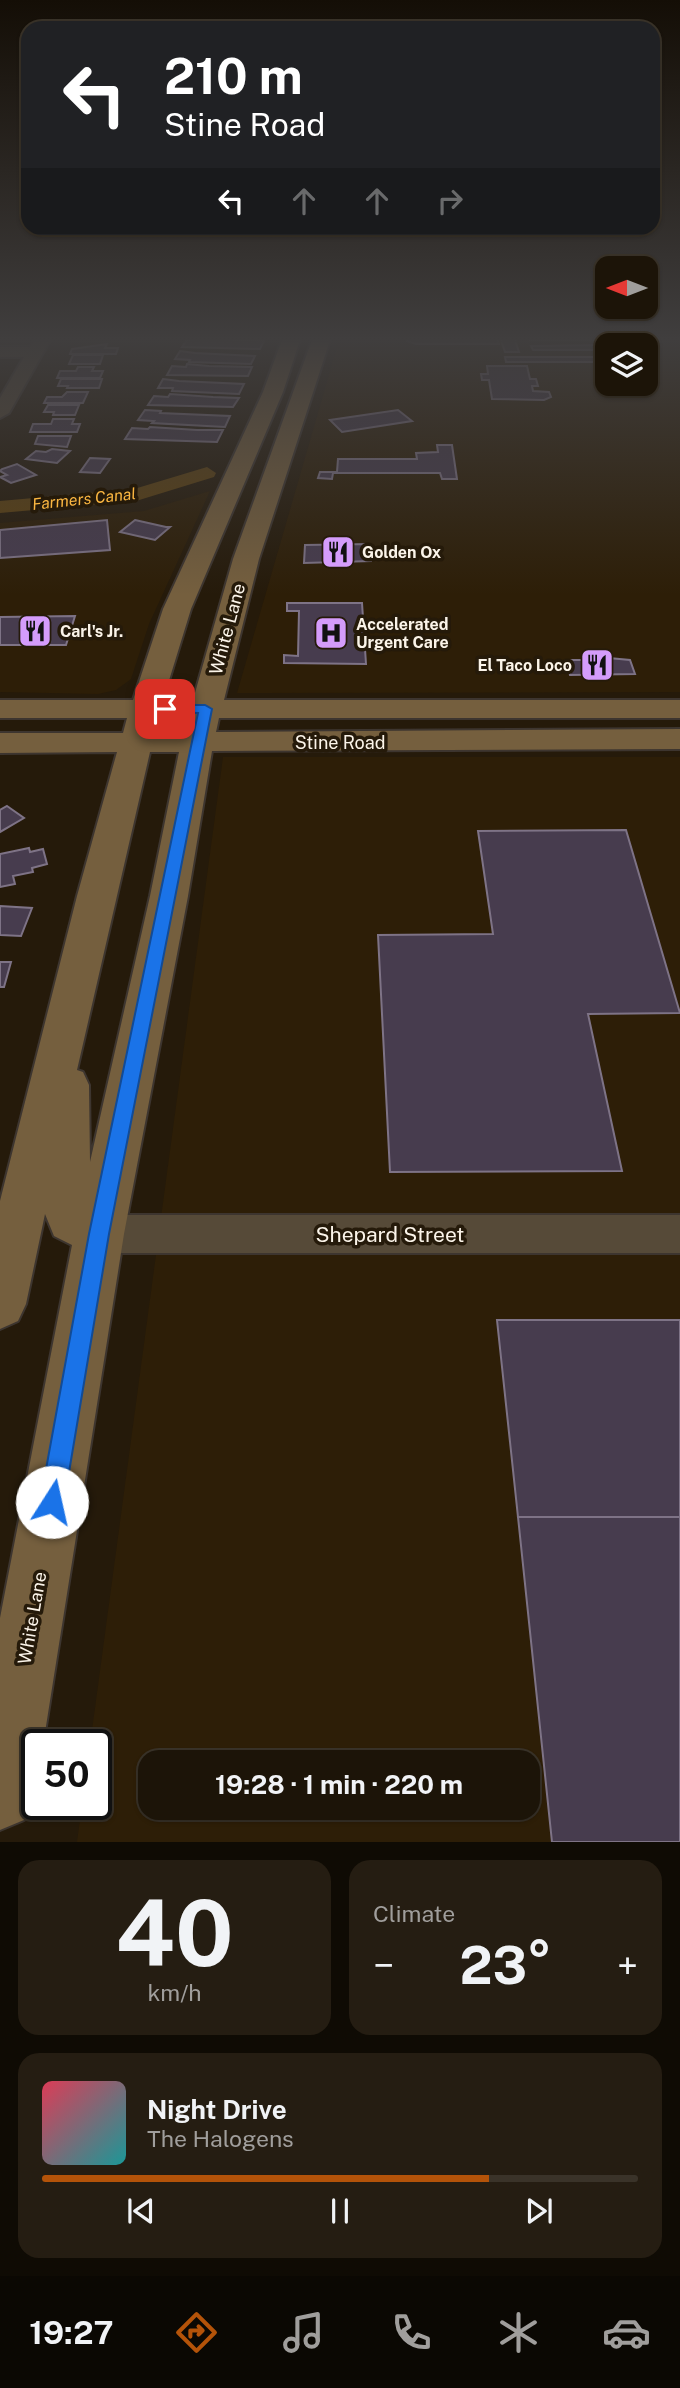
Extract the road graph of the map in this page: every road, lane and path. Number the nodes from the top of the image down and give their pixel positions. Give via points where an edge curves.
1 (264, 423) edge
2 (287, 423) edge
3 (246, 454) junction
4 (257, 531) junction
5 (0, 709) edge
6 (145, 709) junction
7 (680, 709) edge
8 (201, 725) junction
9 (680, 729) edge
10 (549, 739) junction
11 (680, 739) edge
12 (0, 743) edge
13 (135, 743) junction
14 (68, 1016) junction
15 (99, 1234) junction
16 (680, 1234) edge
17 (0, 1304) edge
18 (0, 1796) edge

1 - 3 main road, White Lane
2 - 4 main road, White Lane
3 - 4 main road via 257,470 238,519
3 - 6 main road, White Lane via 177,609
4 - 8 main road, White Lane
5 - 6 main road, Stine Road
6 - 8 main road, Stine Road
6 - 13 main road, White Lane
7 - 8 main road, Stine Road
8 - 10 main road, Stine Road
8 - 13 main road, Stine Road
8 - 15 main road, White Lane
9 - 10 main road
10 - 11 main road, Stine Road
12 - 13 main road, Stine Road
13 - 14 main road, White Lane
14 - 15 main road via 66,1201 71,1220
14 - 17 main road, White Lane
15 - 16 street, Shepard Street
15 - 18 main road, White Lane

